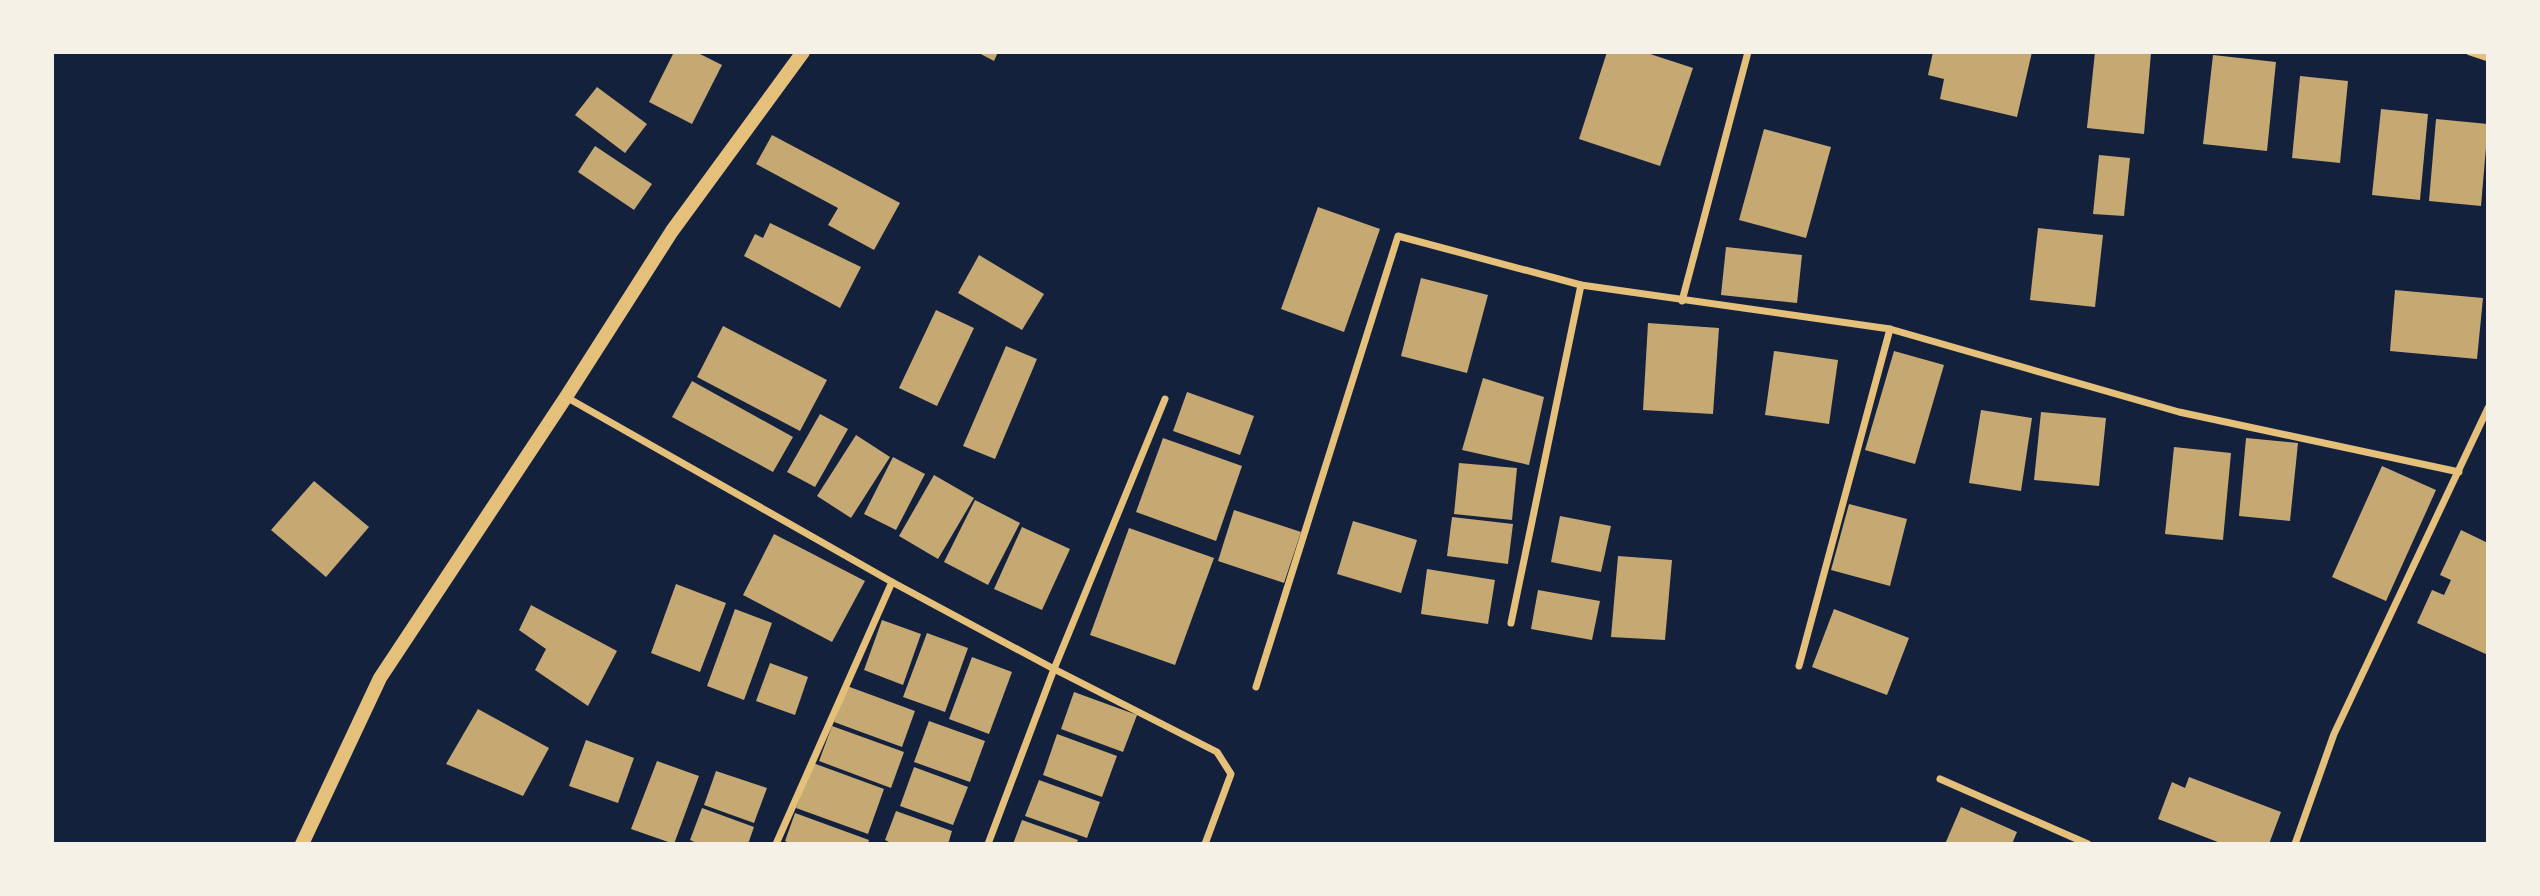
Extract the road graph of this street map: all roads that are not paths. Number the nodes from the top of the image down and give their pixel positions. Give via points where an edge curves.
1 (803, 52) edge
2 (1748, 52) edge
3 (2470, 52) edge
4 (2487, 58) edge
5 (1581, 285) junction
6 (1682, 301) junction
7 (1890, 329) junction
8 (566, 397) junction
9 (1165, 399) dead end
10 (2487, 408) edge
11 (2459, 472) junction
12 (891, 582) junction
13 (1511, 623) dead end
14 (1799, 666) dead end
15 (1054, 669) junction
16 (1256, 687) dead end
17 (1940, 779) dead end
18 (303, 844) edge
19 (776, 844) edge
20 (988, 844) edge
21 (1205, 844) edge
22 (2088, 844) edge
23 (2295, 844) edge

1 - 8 main road via 672,231
2 - 6 street
3 - 4 street
5 - 6 street
5 - 13 street
5 - 16 street via 1398,236
6 - 7 street
7 - 11 street via 2179,412
7 - 14 street
8 - 12 street
8 - 18 main road via 380,678
9 - 15 street
10 - 11 street
11 - 23 street via 2334,734
12 - 15 street
12 - 19 street
15 - 20 street
15 - 21 street via 1217,752 1231,774
17 - 22 street

